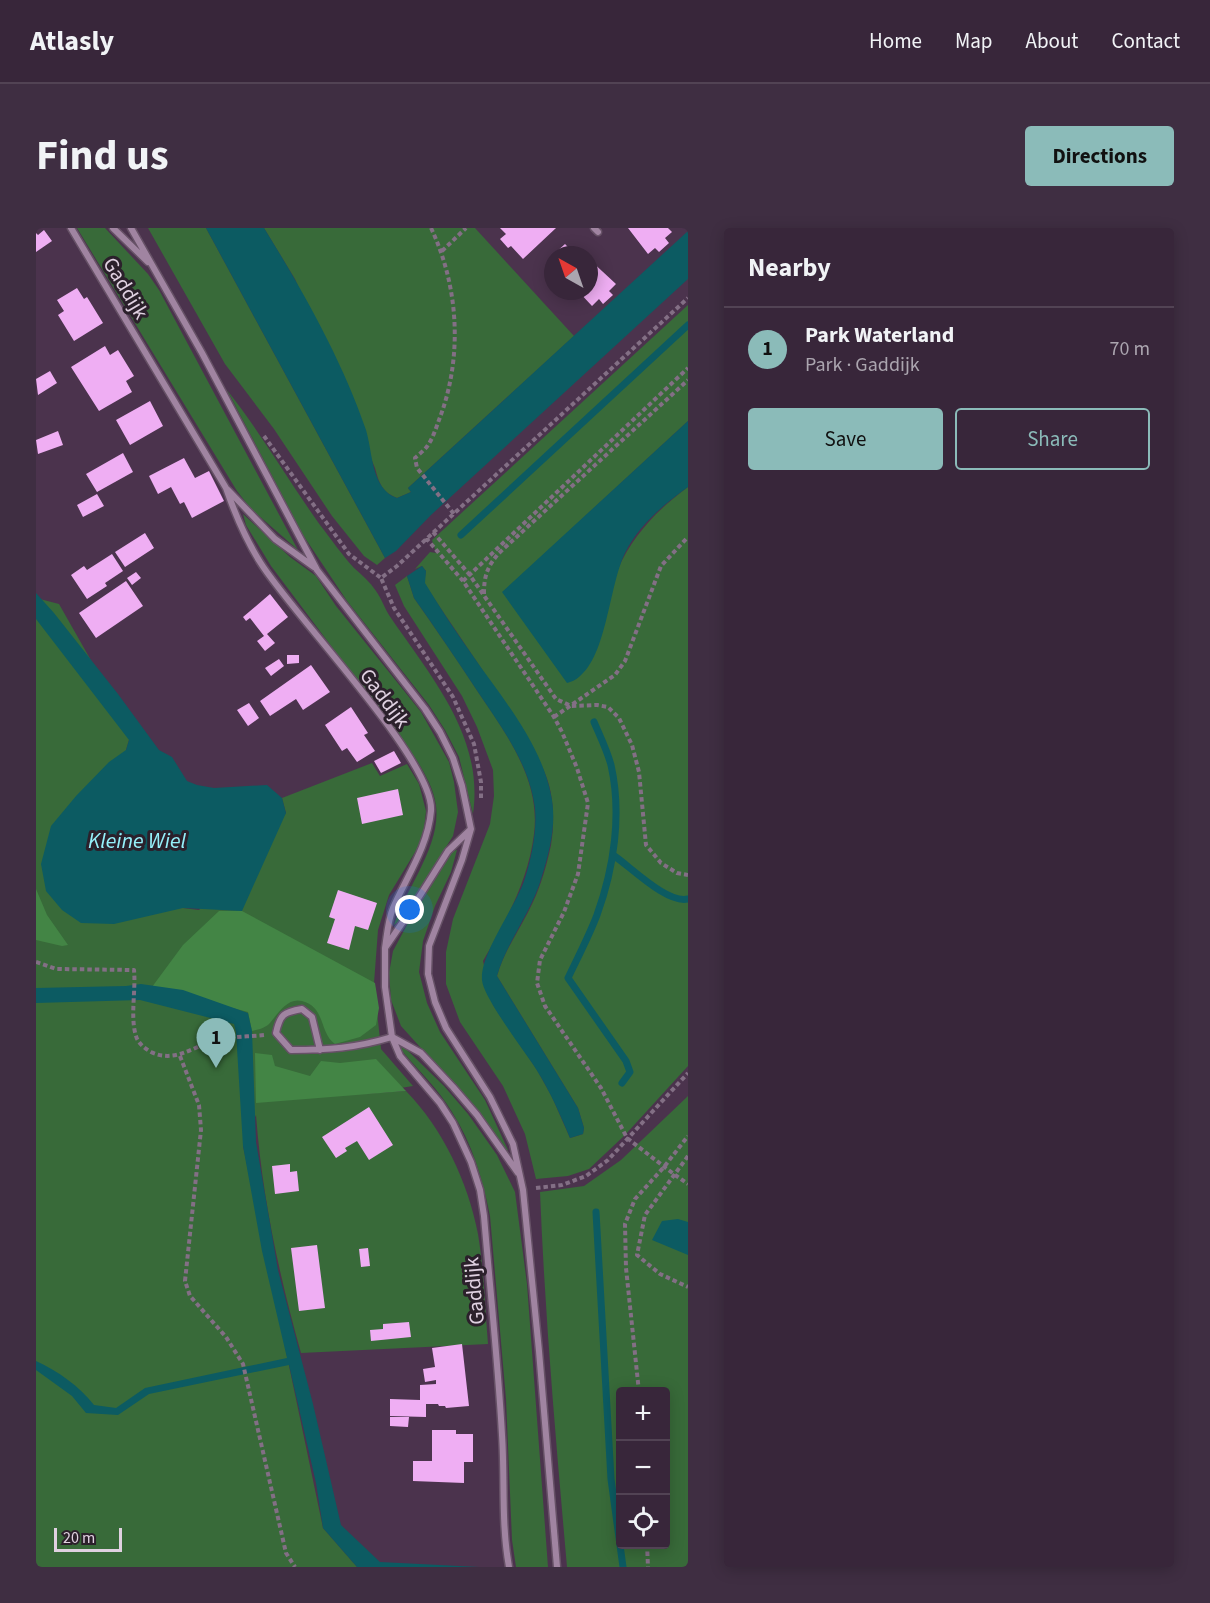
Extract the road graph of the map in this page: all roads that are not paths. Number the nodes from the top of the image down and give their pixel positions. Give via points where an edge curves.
1 (71, 228) edge
2 (113, 228) edge
3 (131, 228) edge
4 (153, 267) junction
5 (226, 488) junction
6 (317, 570) junction
7 (471, 829) junction
8 (385, 948) junction
9 (392, 1037) junction
10 (320, 1050) junction
11 (520, 1175) junction
12 (508, 1567) edge
13 (556, 1567) edge

1 - 5 street, Gaddijk
2 - 4 street, Gaddijk
3 - 4 street, Gaddijk
4 - 6 street, Gaddijk
5 - 6 street, Gaddijk via 276,539
5 - 8 street, Gaddijk via 260,563 383,721 428,790 431,809 427,836 392,910
6 - 7 street, Gaddijk via 440,732 456,768
7 - 8 street via 448,851
7 - 11 street via 429,946 428,974 446,1028 490,1096 513,1143
8 - 9 street, Gaddijk via 385,987
9 - 10 street via 363,1046
9 - 11 street via 421,1053 453,1087
9 - 12 street, Gaddijk via 400,1056 453,1123 480,1190 501,1405
10 - 10 street via 312,1017 302,1009 287,1011 279,1020 276,1033 291,1050
11 - 13 street

